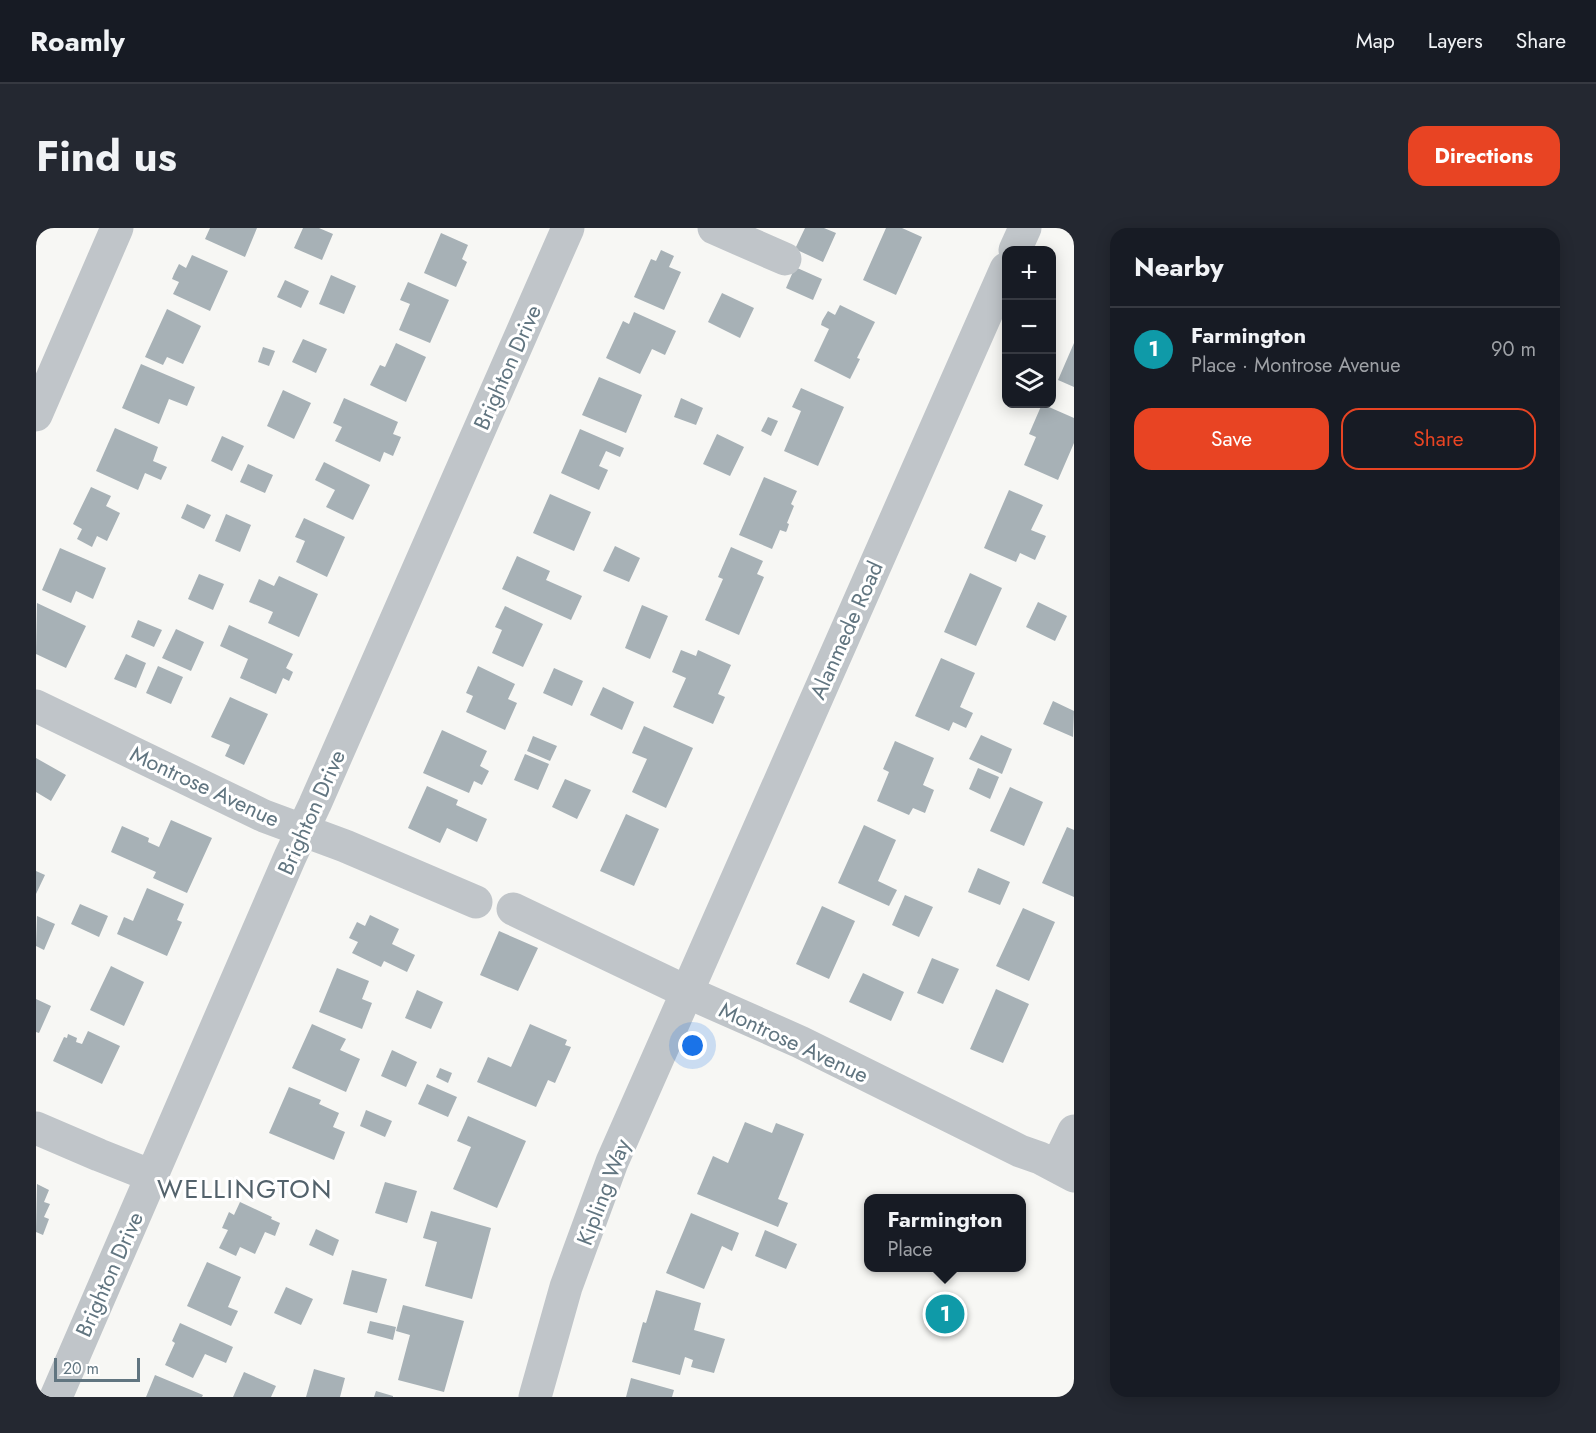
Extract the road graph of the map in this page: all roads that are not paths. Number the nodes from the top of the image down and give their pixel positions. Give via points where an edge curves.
1 (117, 228) edge
2 (568, 228) edge
3 (714, 228) edge
4 (1025, 228) edge
5 (1017, 246) edge
6 (785, 259) dead end
7 (1002, 278) edge
8 (36, 415) edge
9 (36, 706) edge
10 (303, 831) junction
11 (476, 902) dead end
12 (513, 909) dead end
13 (687, 992) junction
14 (36, 1128) edge
15 (1074, 1131) edge
16 (1066, 1171) edge
17 (152, 1176) junction
18 (56, 1397) edge
19 (535, 1397) edge

1 - 8 street
2 - 10 street, Brighton Drive
3 - 6 street
4 - 5 street
7 - 13 street, Alanmede Road
9 - 10 street, Montrose Avenue
10 - 11 street, Montrose Avenue
10 - 17 street, Brighton Drive
12 - 13 street, Montrose Avenue
13 - 16 street, Montrose Avenue via 800,1042
13 - 19 street, Kipling Way via 612,1162 566,1287
14 - 17 street
15 - 16 street
17 - 18 street, Brighton Drive

